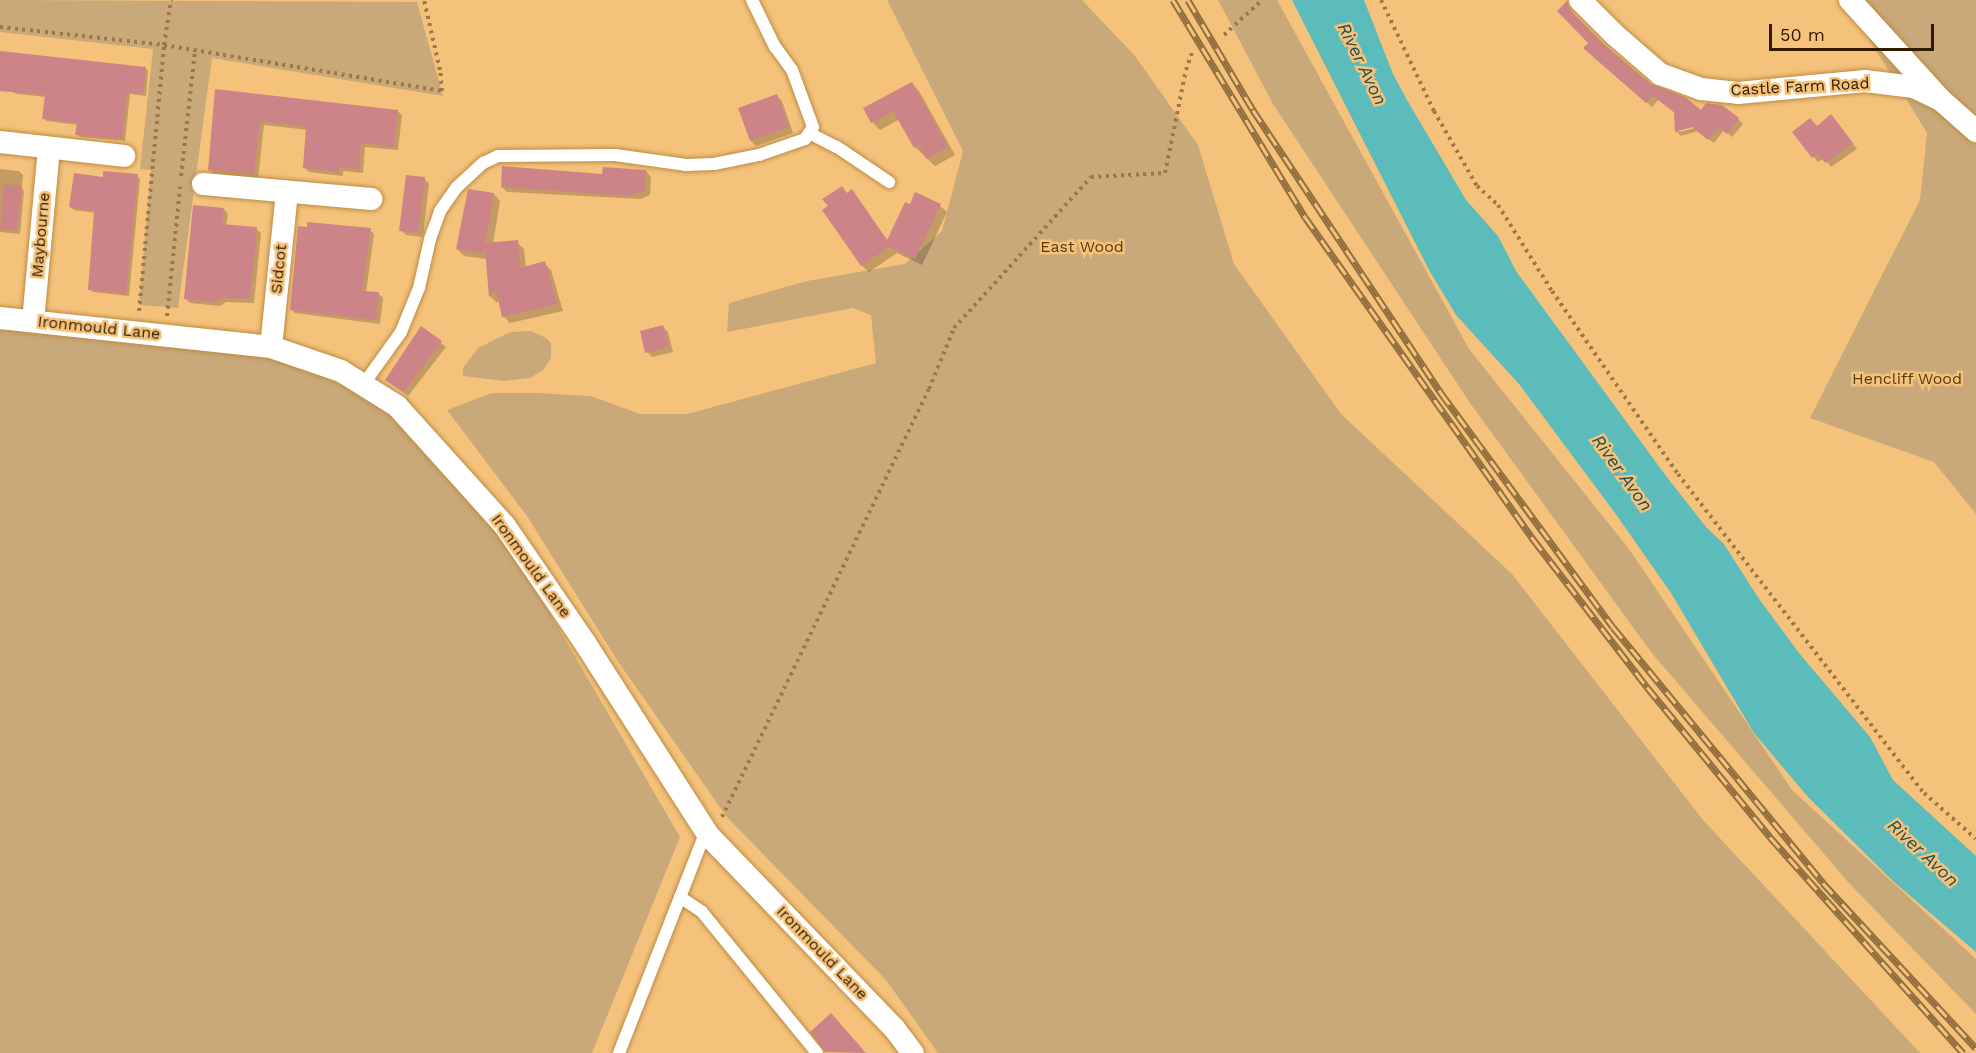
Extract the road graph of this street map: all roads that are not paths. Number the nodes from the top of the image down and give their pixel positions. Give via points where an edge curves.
1 (752, 0) edge
2 (1580, 0) edge
3 (1850, 0) edge
4 (1941, 100) junction
5 (1976, 131) edge
6 (809, 133) junction
7 (0, 142) edge
8 (49, 149) junction
9 (124, 156) dead end
10 (889, 183) dead end
11 (203, 184) dead end
12 (287, 192) junction
13 (371, 199) dead end
14 (0, 318) edge
15 (33, 321) junction
16 (271, 347) junction
17 (363, 385) junction
18 (708, 833) junction
19 (680, 897) junction
20 (912, 1052) edge
21 (619, 1053) edge
22 (817, 1053) edge

1 - 6 lane via 775,47 792,70 813,128
2 - 4 street, Castle Farm Road via 1660,74 1701,89 1738,93 1864,81 1914,87
3 - 4 street, Castle Farm Road
4 - 5 street, Castle Farm Road
6 - 10 lane
6 - 17 lane via 805,139 759,155 714,164 686,165 615,155 498,156 483,163 456,188 440,211 420,288 401,332
7 - 8 street
8 - 9 street
8 - 15 street, Maybourne
11 - 12 street
12 - 13 street
12 - 16 street, Sidcot
14 - 15 street, Ironmould Lane
15 - 16 street, Ironmould Lane
16 - 17 street, Ironmould Lane via 341,371
17 - 18 street, Ironmould Lane via 398,406 505,526
18 - 19 lane
18 - 20 street, Ironmould Lane via 894,1028
19 - 21 lane
19 - 22 lane via 702,912

